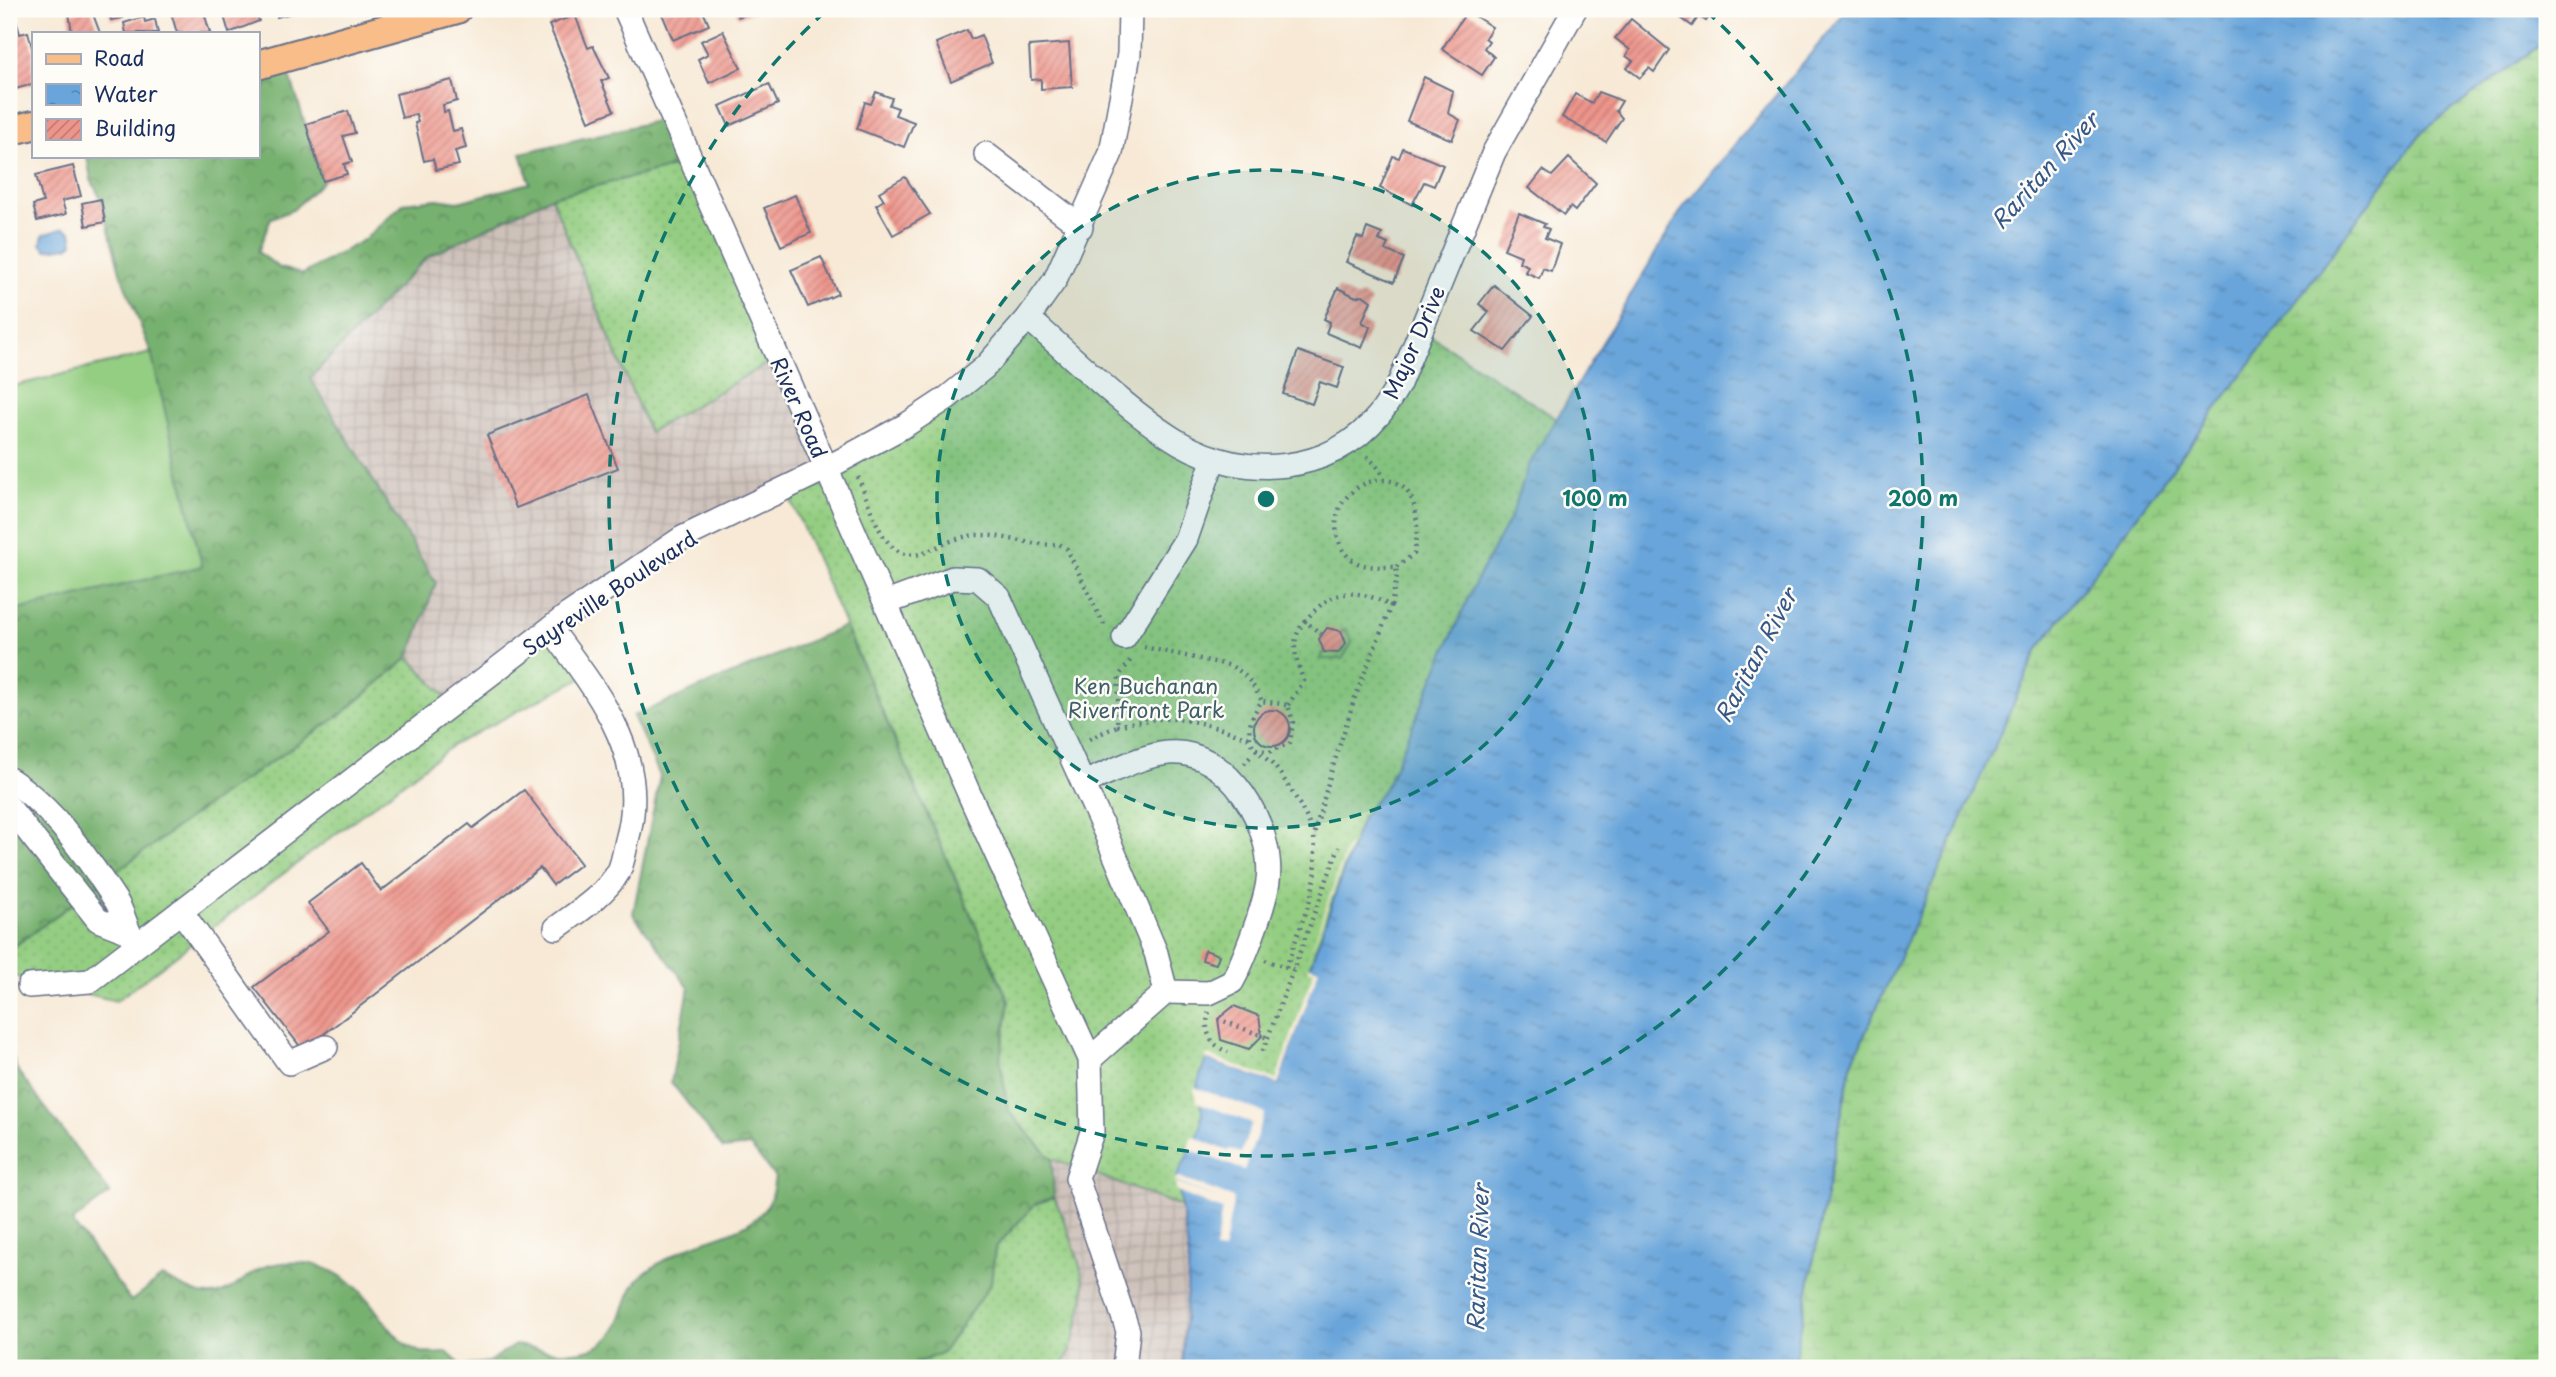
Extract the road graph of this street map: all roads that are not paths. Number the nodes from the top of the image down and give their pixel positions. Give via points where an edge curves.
1 (457, 9) edge
2 (625, 9) edge
3 (1130, 9) edge
4 (1570, 10) edge
5 (259, 64) edge
6 (32, 125) edge
7 (9, 131) edge
8 (986, 154) dead end
9 (1080, 227) junction
10 (1028, 318) junction
11 (1214, 458) junction
12 (827, 468) junction
13 (886, 603) junction
14 (551, 629) junction
15 (1124, 638) road end
16 (9, 779) edge
17 (1083, 783) junction
18 (9, 807) edge
19 (181, 911) junction
20 (556, 928) dead end
21 (131, 938) junction
22 (29, 986) dead end
23 (1166, 992) junction
24 (326, 1047) dead end
25 (1090, 1059) junction
26 (1124, 1368) edge

1 - 5 main road
2 - 12 street, River Road
3 - 9 street, Sayreville Boulevard via 1129,54 1111,153
4 - 11 street, Major Drive via 1494,152 1399,384 1378,416 1351,441 1296,464 1268,468
6 - 7 main road
8 - 9 street
9 - 10 street, Sayreville Boulevard via 1055,280
10 - 11 street, Major Drive via 1113,392 1180,442
10 - 12 street, Sayreville Boulevard via 985,367 947,398
11 - 15 street via 1186,539
12 - 13 street, River Road
12 - 14 street, Sayreville Boulevard via 682,538
13 - 17 street via 953,578 978,579 999,597
13 - 25 street, River Road
14 - 19 street, Sayreville Boulevard
14 - 20 street via 626,746 633,772 634,818 619,870 590,903
16 - 21 street via 46,808 118,904
17 - 23 street via 1156,953
17 - 23 street via 1145,759 1170,753 1184,756 1223,772 1246,799 1259,824 1269,856 1268,883 1232,982 1209,993
18 - 21 street via 97,920
19 - 21 street, Sayreville Boulevard
19 - 24 street via 289,1063
21 - 22 street, Sayreville Boulevard via 90,981
23 - 25 street
25 - 26 street via 1092,1132 1077,1178 1128,1331

